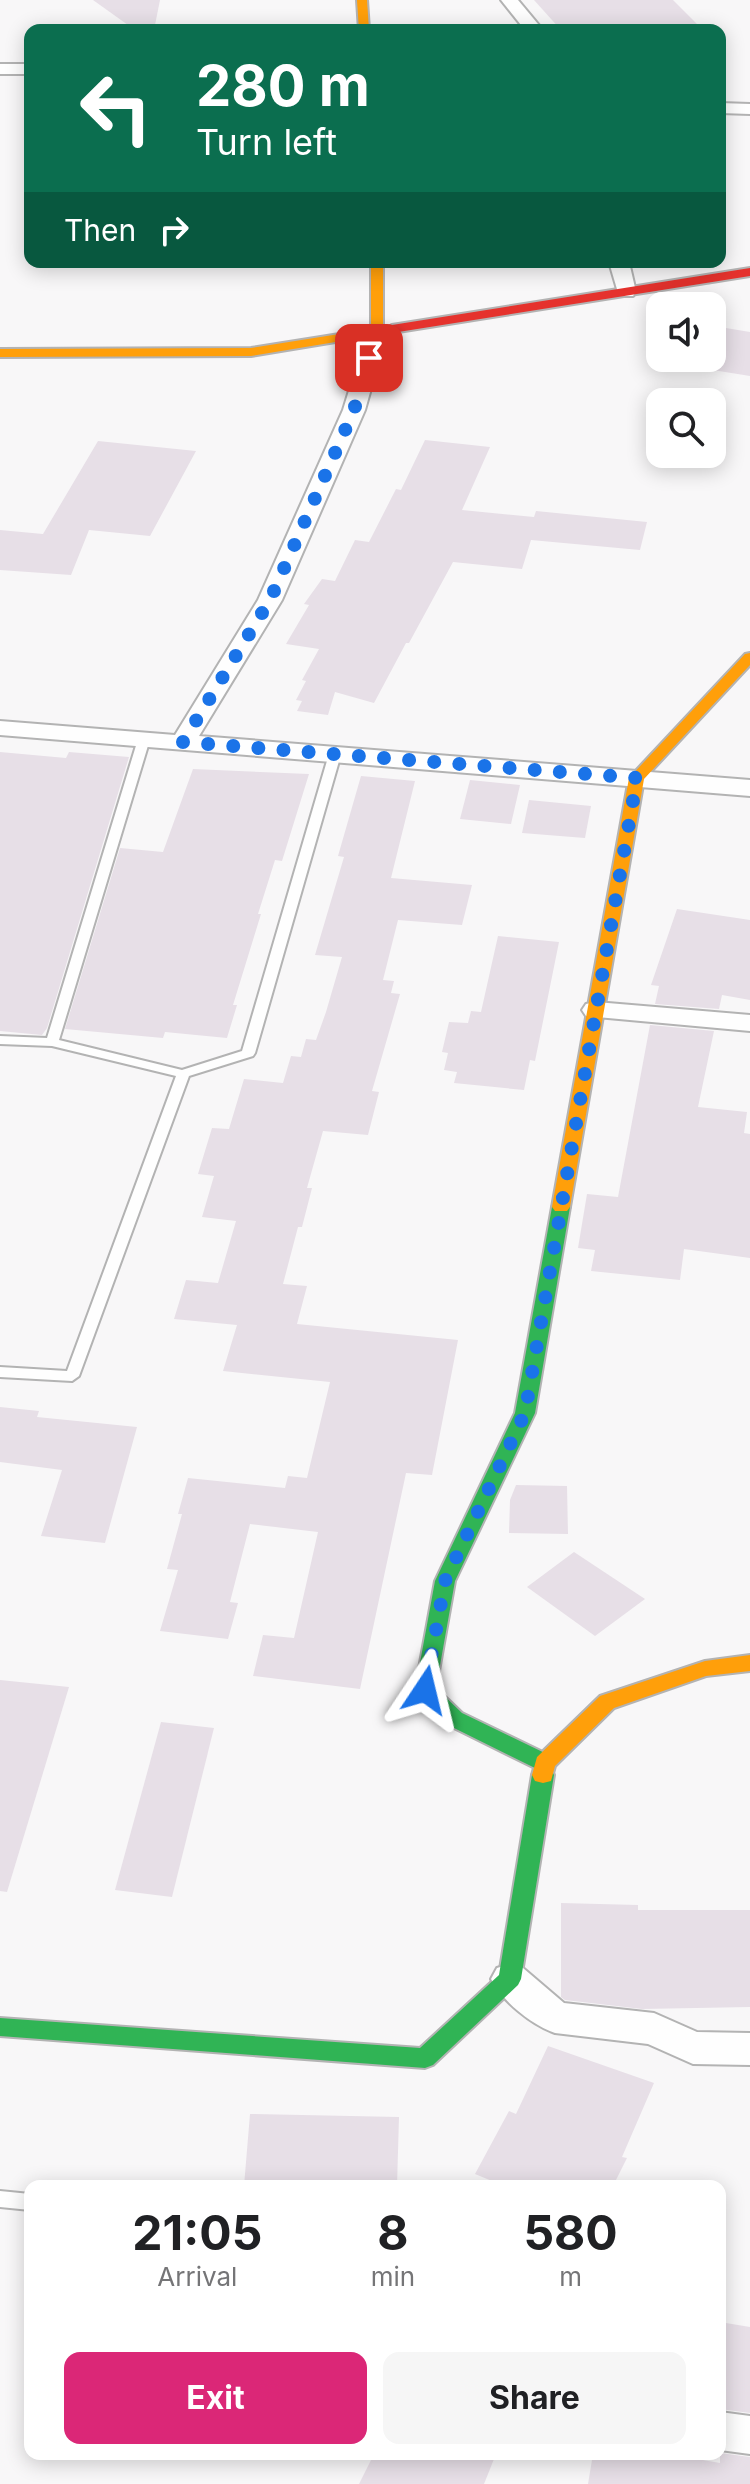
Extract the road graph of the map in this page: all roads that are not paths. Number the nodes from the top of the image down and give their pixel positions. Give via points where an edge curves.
1 (362, 0) edge
2 (509, 0) edge
3 (364, 24) edge
4 (529, 24) edge
5 (0, 69) edge
6 (24, 69) edge
7 (726, 108) edge
8 (750, 109) edge
9 (377, 268) edge
10 (620, 268) edge
11 (750, 272) edge
12 (626, 292) junction
13 (377, 332) junction
14 (0, 353) edge
15 (750, 657) edge
16 (0, 728) edge
17 (144, 739) junction
18 (183, 742) junction
19 (335, 754) junction
20 (637, 778) junction
21 (750, 788) edge
22 (596, 1010) junction
23 (750, 1023) edge
24 (0, 1040) edge
25 (52, 1042) junction
26 (183, 1074) junction
27 (0, 1372) edge
28 (750, 1663) edge
29 (545, 1763) junction
30 (510, 1979) junction
31 (0, 2027) edge
32 (750, 2049) edge
33 (0, 2199) edge
34 (24, 2201) edge
35 (726, 2432) edge
36 (750, 2435) edge

1 - 3 street
2 - 4 street
5 - 6 street
7 - 8 street
9 - 13 street
10 - 12 street
11 - 12 street
12 - 13 street
13 - 14 street via 251,352
13 - 18 street via 354,410 270,600
15 - 20 street
16 - 17 street
17 - 18 street
17 - 25 lane
18 - 19 street
19 - 20 street
19 - 26 lane via 248,1053
20 - 21 street
20 - 22 street
22 - 23 street
22 - 29 street via 525,1413 445,1581 425,1690 455,1719
24 - 25 lane
25 - 26 lane
26 - 27 lane via 72,1376
28 - 29 street via 705,1669 607,1702
29 - 30 street
30 - 31 street via 425,2058
30 - 32 street via 555,2017 654,2029 693,2048
33 - 34 lane
35 - 36 street

